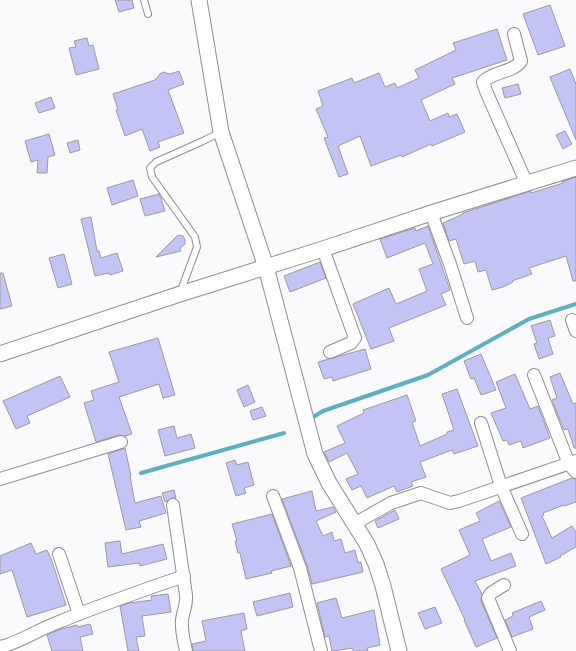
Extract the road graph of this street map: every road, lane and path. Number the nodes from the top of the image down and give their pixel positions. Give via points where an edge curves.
1 (144, 0) edge
2 (199, 0) edge
3 (148, 14) dead end
4 (514, 34) dead end
5 (221, 132) junction
6 (576, 168) edge
7 (526, 182) junction
8 (431, 213) junction
9 (323, 249) junction
10 (266, 267) junction
11 (180, 294) junction
12 (467, 318) dead end
13 (330, 352) dead end
14 (0, 354) edge
15 (534, 375) dead end
16 (481, 423) dead end
17 (121, 442) dead end
18 (574, 466) edge
19 (0, 479) edge
20 (501, 486) junction
21 (273, 496) dead end
22 (173, 505) dead end
23 (354, 524) junction
24 (522, 534) dead end
25 (59, 554) dead end
26 (184, 576) junction
27 (504, 585) dead end
28 (79, 614) junction
29 (0, 647) edge
30 (186, 651) edge
31 (321, 651) edge
32 (400, 651) edge
33 (510, 651) edge

1 - 3 lane
2 - 5 street
4 - 7 street via 521,60 516,66 483,82
5 - 10 street
5 - 11 lane via 156,162 150,168 152,177 196,237 197,247
6 - 7 street
7 - 8 street
8 - 9 street
8 - 12 street
9 - 10 street
9 - 13 street via 354,338 351,343
10 - 11 street
10 - 23 street via 315,454
11 - 14 street
15 - 18 street
16 - 20 street
17 - 19 street
18 - 20 street
20 - 23 street via 450,503 421,493 391,503
20 - 24 street
21 - 31 street via 300,568
22 - 26 street
23 - 32 street via 376,564
25 - 28 street
26 - 28 street
26 - 30 street via 187,604 182,618
27 - 33 street via 490,593 488,598
28 - 29 street

